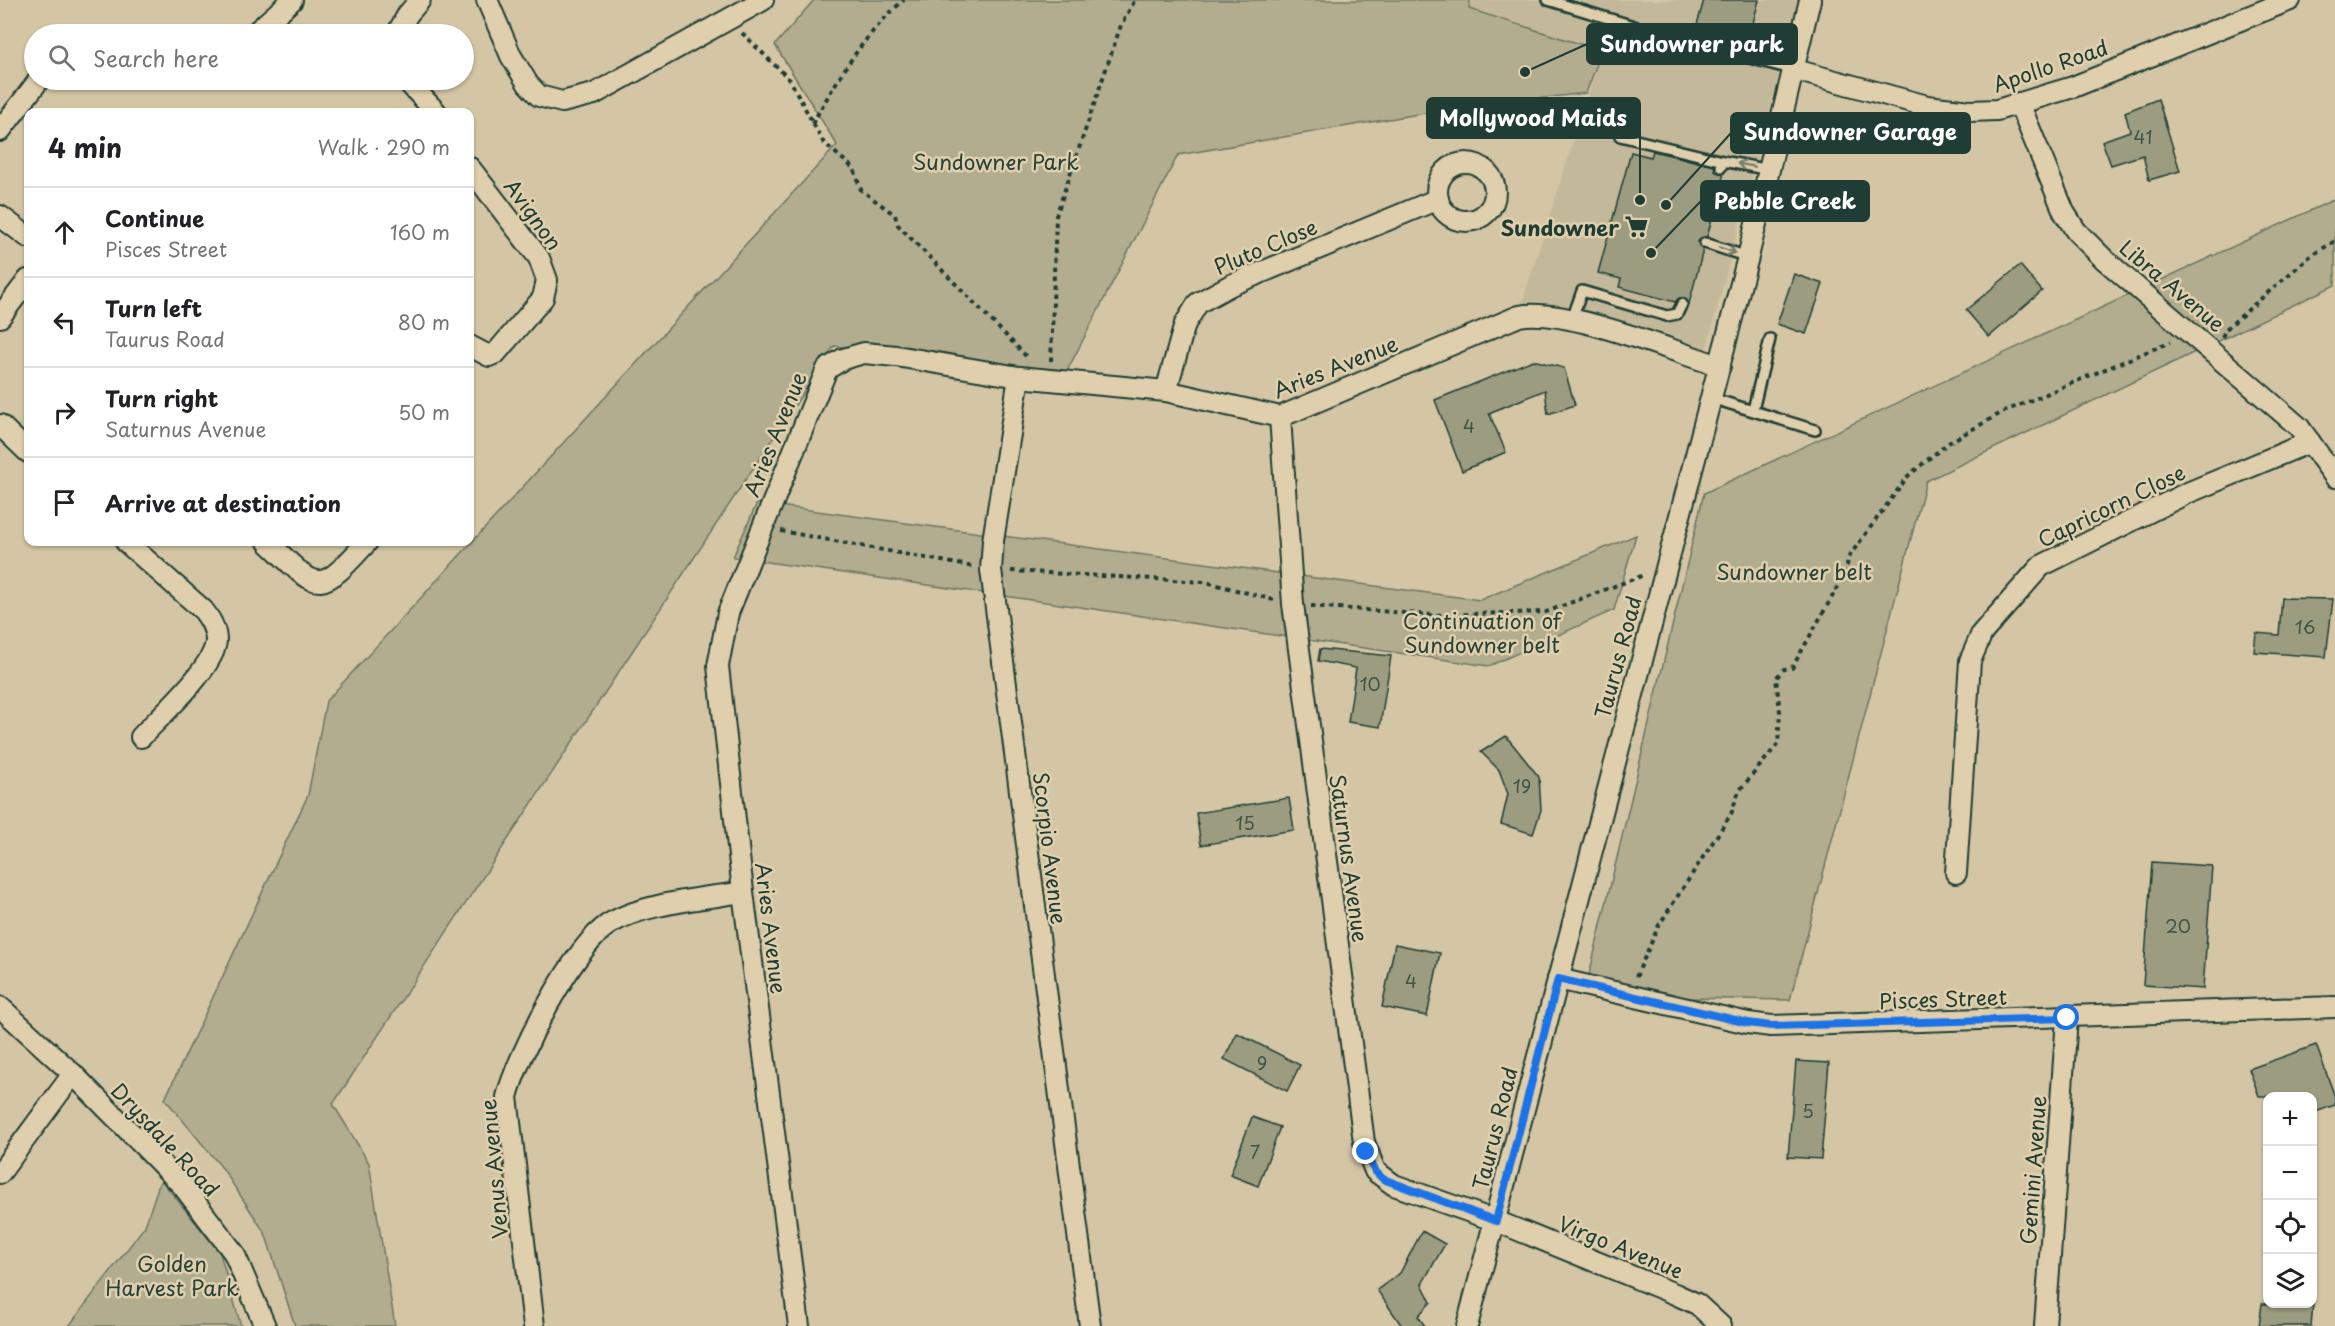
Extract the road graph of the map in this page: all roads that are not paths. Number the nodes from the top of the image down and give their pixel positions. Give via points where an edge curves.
1 (420, 0) edge
2 (486, 0) edge
3 (763, 0) edge
4 (1548, 0) edge
5 (1810, 0) edge
6 (2255, 0) edge
7 (2290, 0) edge
8 (281, 4) edge
9 (263, 24) edge
10 (402, 24) edge
11 (2178, 43) junction
12 (1795, 70) junction
13 (31, 90) edge
14 (415, 90) edge
15 (2019, 103) junction
16 (432, 108) edge
17 (0, 131) edge
18 (1620, 136) dead end
19 (1770, 170) junction
20 (474, 173) edge
21 (1438, 199) dead end
22 (0, 216) edge
23 (24, 234) edge
24 (1705, 243) dead end
25 (1748, 257) junction
26 (24, 285) edge
27 (1682, 304) dead end
28 (0, 317) edge
29 (1572, 319) junction
30 (1770, 339) dead end
31 (474, 348) edge
32 (1720, 366) junction
33 (1019, 377) junction
34 (1166, 391) junction
35 (1711, 398) junction
36 (1753, 410) junction
37 (1280, 417) junction
38 (0, 425) edge
39 (1815, 430) dead end
40 (2310, 441) junction
41 (24, 448) edge
42 (2335, 477) edge
43 (131, 546) edge
44 (272, 546) edge
45 (363, 546) edge
46 (141, 737) dead end
47 (1956, 873) dead end
48 (743, 892) junction
49 (1558, 979) junction
50 (0, 1007) edge
51 (2335, 1007) edge
52 (2067, 1018) junction
53 (73, 1074) junction
54 (0, 1173) edge
55 (1496, 1221) junction
56 (265, 1326) edge
57 (534, 1326) edge
58 (799, 1326) edge
59 (1090, 1326) edge
60 (1467, 1326) edge
61 (1721, 1326) edge
62 (2045, 1326) edge

1 - 10 street
2 - 3 street via 523,76 539,96 552,101 594,94
4 - 12 lane
5 - 12 street, Taurus Road
6 - 11 street, Apollo Road
7 - 11 street, Apollo Road
8 - 9 street
11 - 15 street, Apollo Road via 2073,87
12 - 15 street, Apollo Road via 1927,106 1970,111 1997,110
12 - 19 street, Taurus Road
13 - 17 street
14 - 16 street
15 - 40 street, Libra Avenue via 2064,212 2076,231 2299,427
19 -> 18 lane via 1722,164
19 - 25 street, Taurus Road
20 - 31 street, Avignon via 539,258 547,279 543,298 496,354 489,356
21 - 34 street, Pluto Close via 1198,303 1185,324
22 - 23 street
24 -> 25 lane
25 - 32 street, Taurus Road
26 - 28 street
27 - 29 lane via 1677,314 1667,316 1582,291
29 - 32 street, Aries Avenue
29 - 37 street, Aries Avenue via 1542,314 1520,316
30 - 36 lane
32 - 35 street, Taurus Road
33 - 34 street, Aries Avenue
33 - 48 street, Aries Avenue via 864,353 827,369 728,613 718,666
33 - 59 street, Scorpio Avenue via 991,570
34 - 37 street, Aries Avenue
35 - 36 lane
35 - 49 street, Taurus Road
36 - 39 lane
37 - 55 street, Saturnus Avenue via 1293,604 1366,1152 1383,1179
38 - 41 street
40 - 42 street, Libra Avenue
40 - 47 street, Capricorn Close via 2185,494 2042,566 1998,612 1982,633 1970,661
43 - 46 street via 203,610 212,623 216,640 202,670
44 - 45 street via 307,578 322,581 336,575
48 - 57 street, Venus Avenue via 638,912 609,924 590,938 525,1046 507,1097
48 - 58 street, Aries Avenue
49 - 52 street, Pisces Street via 1771,1026
49 - 55 street, Taurus Road
50 - 53 street, Drysdale Road
51 - 52 street, Pisces Street
52 - 62 street, Gemini Avenue
53 - 54 street
53 - 56 street, Drysdale Road via 188,1193 234,1253
55 - 60 street, Taurus Road
55 - 61 street, Virgo Avenue via 1697,1304

